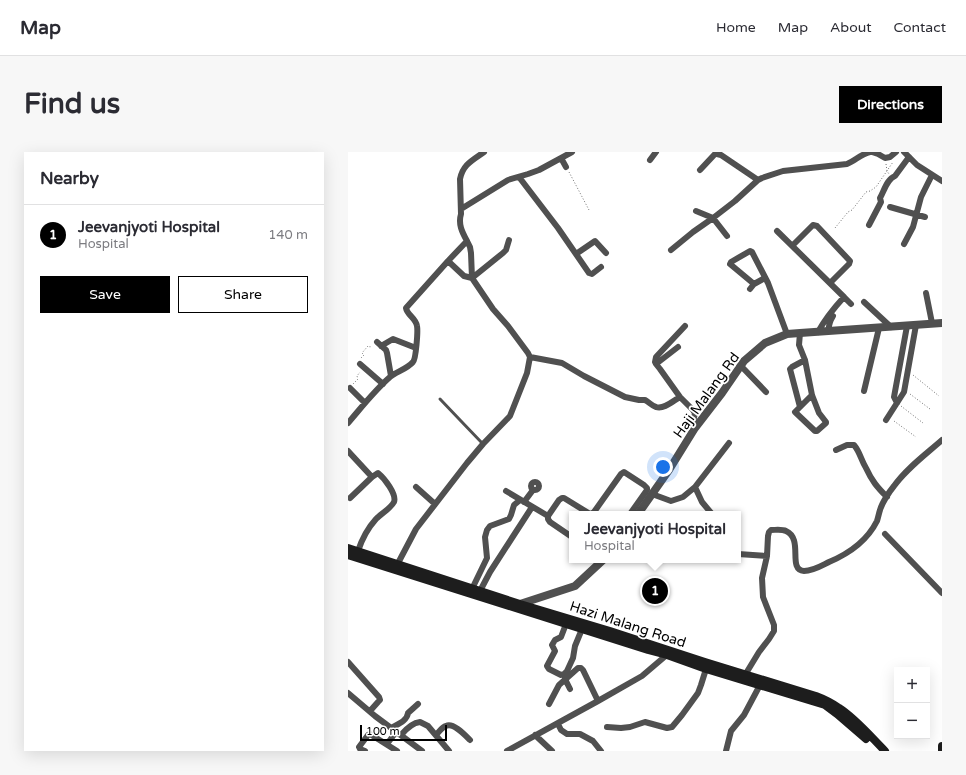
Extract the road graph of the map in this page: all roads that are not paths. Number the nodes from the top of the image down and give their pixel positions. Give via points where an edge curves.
1 (484, 152) edge
2 (572, 152) edge
3 (656, 152) edge
4 (871, 152) edge
5 (896, 152) edge
6 (904, 152) edge
7 (712, 153) edge
8 (909, 157) junction
9 (561, 158) junction
10 (650, 160) dead end
11 (566, 167) road end
12 (700, 170) dead end
13 (932, 175) junction
14 (519, 177) junction
15 (758, 180) junction
16 (942, 181) edge
17 (890, 207) dead end
18 (461, 209) junction
19 (696, 211) dead end
20 (916, 214) junction
21 (925, 217) dead end
22 (713, 218) junction
23 (869, 225) dead end
24 (777, 231) dead end
25 (727, 236) dead end
26 (510, 240) dead end
27 (467, 241) junction
28 (904, 244) dead end
29 (792, 246) junction
30 (671, 250) dead end
31 (576, 254) junction
32 (606, 254) dead end
33 (448, 261) junction
34 (601, 267) dead end
35 (472, 278) junction
36 (766, 278) junction
37 (830, 284) junction
38 (926, 293) dead end
39 (844, 297) junction
40 (864, 302) dead end
41 (851, 304) dead end
42 (833, 316) dead end
43 (932, 323) junction
44 (942, 323) edge
45 (916, 325) junction
46 (684, 326) dead end
47 (907, 326) junction
48 (891, 327) junction
49 (879, 328) junction
50 (829, 331) junction
51 (818, 332) junction
52 (800, 333) junction
53 (787, 334) junction
54 (678, 347) dead end
55 (416, 348) junction
56 (530, 357) junction
57 (805, 360) junction
58 (656, 364) junction
59 (362, 366) road end
60 (741, 366) junction
61 (391, 376) junction
62 (383, 384) junction
63 (350, 388) road end
64 (864, 391) dead end
65 (766, 392) dead end
66 (812, 395) junction
67 (680, 397) junction
68 (440, 399) dead end
69 (365, 403) junction
70 (897, 403) junction
71 (800, 407) junction
72 (887, 418) road end
73 (348, 423) edge
74 (695, 428) junction
75 (942, 440) edge
76 (729, 443) dead end
77 (483, 444) junction
78 (836, 450) dead end
79 (348, 451) edge
80 (372, 477) junction
81 (695, 487) junction
82 (416, 488) dead end
83 (533, 490) dead end
84 (506, 491) dead end
85 (652, 494) junction
86 (887, 497) junction
87 (350, 498) dead end
88 (522, 501) junction
89 (436, 504) junction
90 (532, 507) junction
91 (586, 511) edge
92 (595, 511) edge
93 (632, 511) edge
94 (640, 511) edge
95 (710, 511) edge
96 (548, 516) junction
97 (885, 534) dead end
98 (569, 535) edge
99 (348, 548) edge
100 (358, 551) junction
101 (741, 554) edge
102 (348, 555) edge
103 (766, 556) junction
104 (601, 563) edge
105 (396, 567) junction
106 (474, 591) junction
107 (942, 592) edge
108 (519, 606) junction
109 (528, 609) junction
110 (566, 624) junction
111 (582, 629) junction
112 (633, 642) junction
113 (669, 652) junction
114 (348, 662) edge
115 (706, 669) junction
116 (745, 675) junction
117 (565, 679) junction
118 (760, 686) junction
119 (570, 689) dead end
120 (348, 693) edge
121 (598, 701) junction
122 (418, 704) dead end
123 (549, 704) dead end
124 (370, 711) junction
125 (558, 724) junction
126 (607, 727) dead end
127 (396, 732) junction
128 (436, 735) junction
129 (535, 735) junction
130 (470, 740) dead end
131 (387, 744) junction
132 (942, 746) edge
133 (365, 751) edge
134 (397, 751) edge
135 (422, 751) edge
136 (449, 751) edge
137 (506, 751) edge
138 (552, 751) edge
139 (601, 751) edge
140 (726, 751) edge
141 (878, 751) edge
142 (885, 751) edge
143 (942, 751) edge

1 - 18 street via 467,164 461,173
2 - 9 street
3 - 10 street
4 - 5 street via 885,158
4 - 15 street via 847,164 783,171
6 - 8 street
7 - 12 street
7 - 15 street via 721,155
8 - 13 street
8 - 23 street via 895,176 889,179
9 - 11 street
9 - 14 street
13 - 16 street
13 - 20 street
14 - 18 street via 508,180
14 - 31 street
15 - 22 street
17 - 20 street
18 - 27 street via 460,224
19 - 22 street
20 - 21 street
20 - 28 street
22 - 25 street
22 - 30 street
24 - 29 street
26 - 35 street via 504,253
27 - 33 street
27 - 35 street via 471,253
29 - 37 street
29 - 37 street via 812,226 817,226 850,261
31 - 32 street via 595,241
31 - 34 street via 590,274
33 - 35 street via 464,276
33 - 55 street via 406,308 406,312 417,324
35 - 56 street
36 - 36 street via 751,251 731,262 752,286
36 - 53 street
37 - 39 street
38 - 43 street
39 - 41 street
39 - 51 street
40 - 48 street
42 - 50 street via 829,323
43 - 44 street, Haji Malang Rd
43 - 45 street, Haji Malang Rd
45 - 47 street, Haji Malang Rd
45 - 70 street via 904,389
46 - 58 street via 656,357
47 - 48 street, Haji Malang Rd
47 - 70 street via 894,397
48 - 49 street, Haji Malang Rd
49 - 50 street, Haji Malang Rd
49 - 64 street
50 - 51 street, Haji Malang Rd
51 - 52 street, Haji Malang Rd
52 - 53 street, Haji Malang Rd
52 - 57 street via 799,345
53 - 60 street, Haji Malang Rd via 765,343
54 - 58 street
55 - 61 street via 412,363
55 - 61 street via 395,339 379,344 387,353
56 - 67 street via 562,363 625,398 645,400 655,407 664,407
56 - 77 street via 527,373 510,416
57 - 66 street
57 - 71 street via 790,369
58 - 67 street
59 - 62 street
60 - 65 street
60 - 74 street, Haji Malang Rd
61 - 62 street
62 - 69 street
63 - 69 street
66 - 71 street
66 - 71 street via 819,413 826,422 818,431 796,413
67 - 74 street via 693,410
68 - 77 lane
69 - 73 street
70 - 72 street
74 - 85 street, Haji Malang Rd
75 - 86 street via 908,469
76 - 81 street
77 - 89 street
78 - 86 street via 854,445 875,485
79 - 80 street
80 - 87 street
80 - 100 street via 380,474 393,492 394,502 369,527
81 - 85 street via 683,497 671,501
81 - 95 street
82 - 89 street
83 - 88 street
84 - 88 street
85 - 94 street, Haji Malang Rd
86 - 103 street via 868,534 843,556 811,570 799,570 795,562 794,539 785,530 769,532
88 - 90 street
88 - 106 street via 514,505 509,519 490,526 487,530 487,558
89 - 105 street via 416,529
90 - 96 street
90 - 106 street via 490,572
91 - 96 street via 562,498
92 - 93 street via 624,472 647,488
96 - 98 street via 550,522
97 - 107 street
99 - 100 main road, Hazi Malang Road
100 - 105 main road, Hazi Malang Road
101 - 103 street
102 - 105 main road, Hazi Malang Road
103 - 116 street via 762,578 763,597 774,631
104 - 108 street via 575,586
105 - 106 main road, Hazi Malang Road
106 - 108 main road, Hazi Malang Road
108 - 109 main road, Hazi Malang Road
109 - 110 main road, Hazi Malang Road
109 - 112 main road, Hazi Malang Road
110 - 111 main road, Hazi Malang Road
110 - 111 street via 561,637 552,645 555,651 547,666 561,675 567,672 574,658 575,646
111 - 112 main road, Hazi Malang Road
112 - 113 main road, Hazi Malang Road
113 - 115 main road, Hazi Malang Road
113 - 116 main road, Hazi Malang Road
113 - 121 street via 642,676
114 - 124 street via 379,697 380,700
115 - 118 main road, Hazi Malang Road
115 - 126 street via 698,693 672,727 645,722 630,727
116 - 142 main road, Hazi Malang Road via 826,700 848,715
117 - 119 street
117 - 121 street via 581,668
117 - 123 street
118 - 140 street via 744,715 731,731
118 - 141 main road, Hazi Malang Road via 825,705
120 - 124 street
121 - 125 street
122 - 127 street via 408,713
124 - 127 street
125 - 129 street
125 - 139 street via 567,734 580,734 594,741
127 - 128 street via 420,722
127 - 131 street
127 - 135 street
128 - 130 street via 448,725 455,727
128 - 136 street
129 - 137 street
129 - 138 street
131 - 133 street via 369,735 359,747
131 - 134 street
132 - 143 main road

